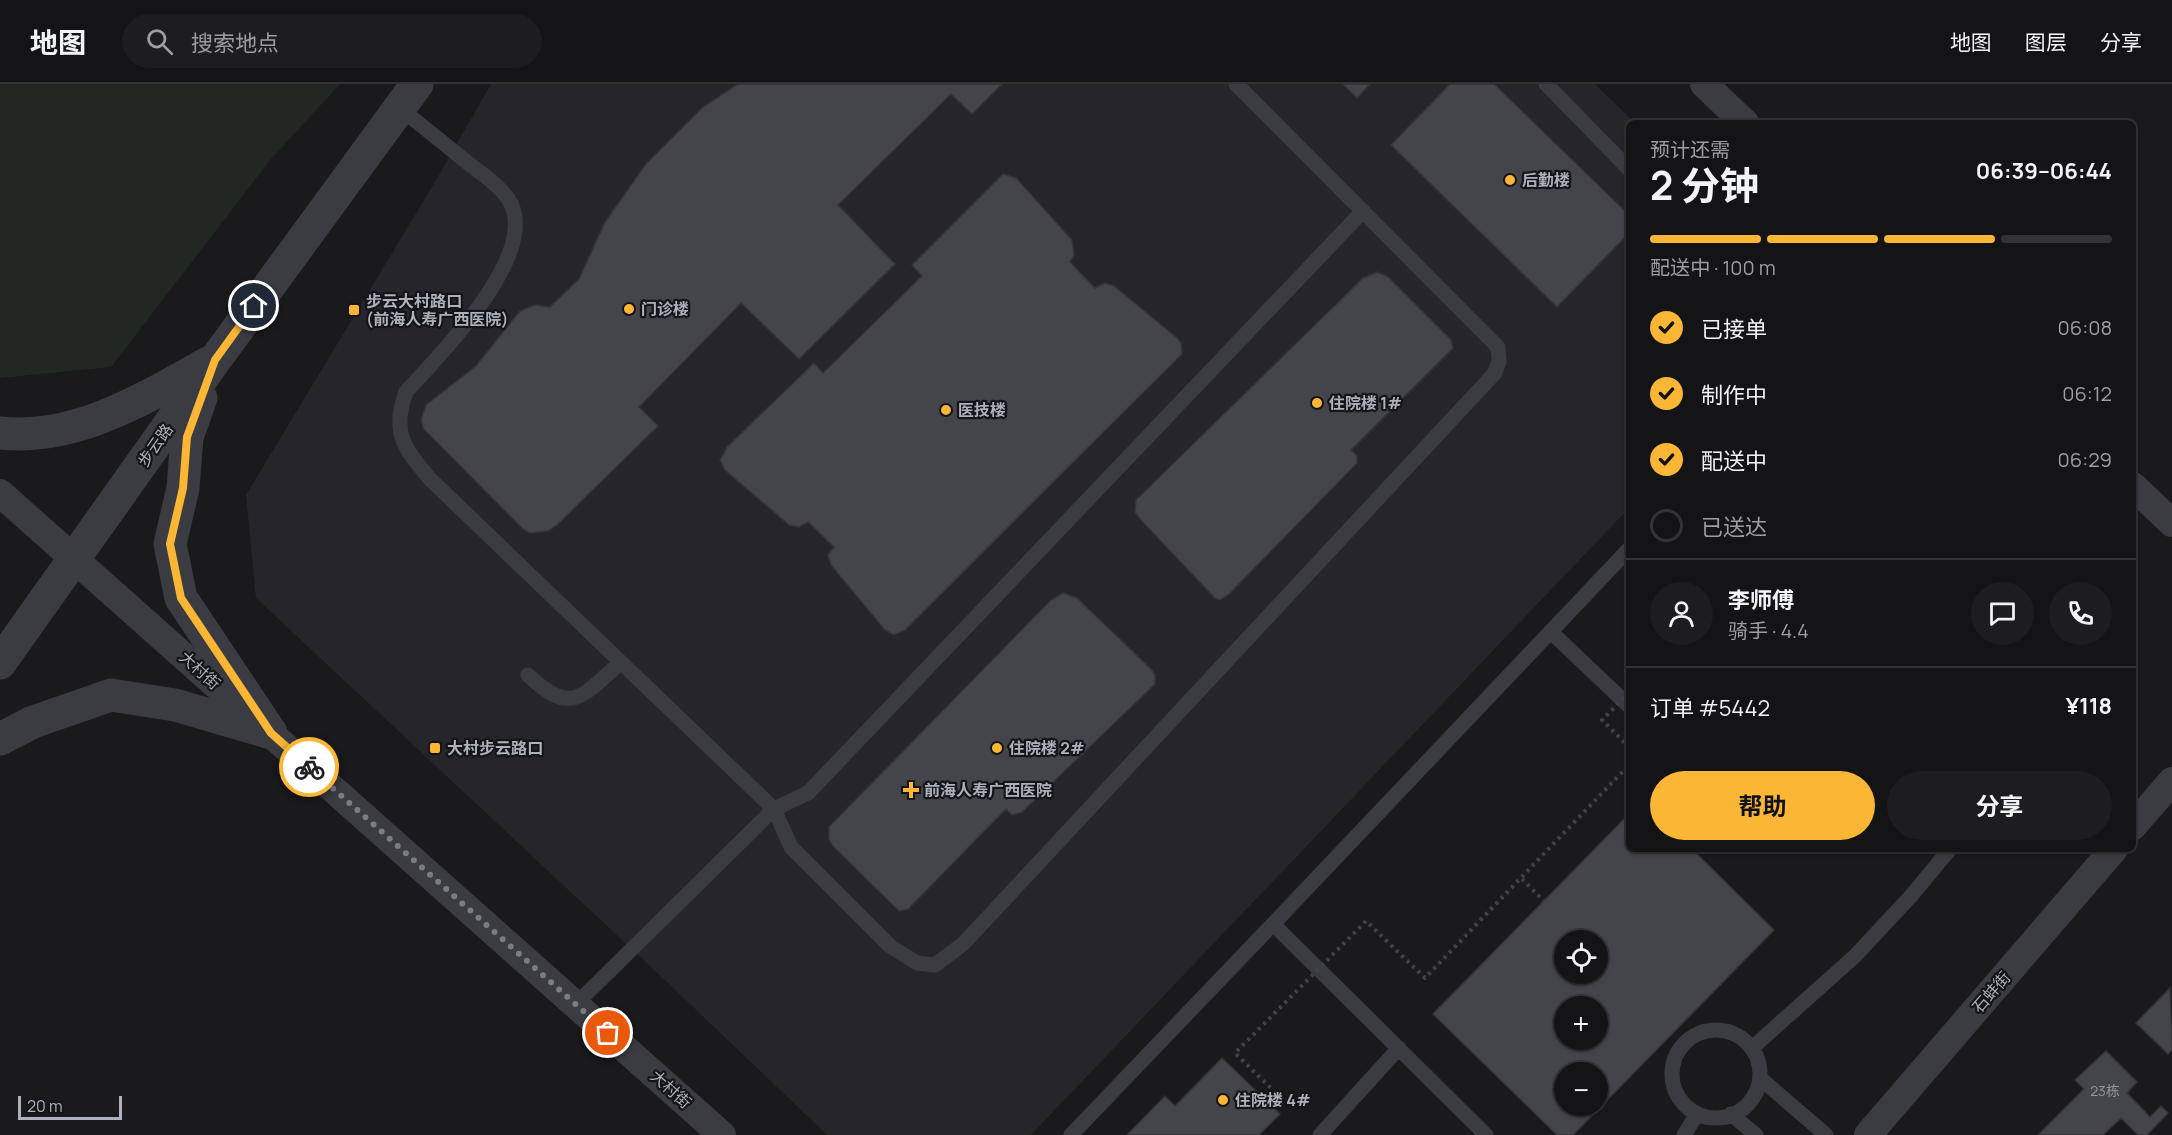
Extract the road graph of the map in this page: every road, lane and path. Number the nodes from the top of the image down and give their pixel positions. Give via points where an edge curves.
1 (1236, 84) edge
2 (1546, 84) edge
3 (1704, 84) edge
4 (409, 96) edge
5 (1742, 120) edge
6 (1626, 166) edge
7 (1363, 211) junction
8 (215, 360) junction
9 (0, 433) edge
10 (2136, 489) edge
11 (0, 493) edge
12 (2172, 523) edge
13 (1626, 552) edge
14 (76, 558) junction
15 (1551, 632) junction
16 (621, 662) junction
17 (0, 663) edge
18 (528, 675) dead end
19 (1626, 695) edge
20 (1626, 703) edge
21 (271, 733) junction
22 (0, 739) edge
23 (1626, 744) edge
24 (1626, 768) edge
25 (2172, 781) edge
26 (774, 809) junction
27 (2136, 823) edge
28 (1948, 852) edge
29 (2111, 852) edge
30 (1522, 879) junction
31 (1544, 901) dead end
32 (1273, 924) junction
33 (576, 1004) junction
34 (1399, 1048) junction
35 (1752, 1048) junction
36 (1760, 1078) junction
37 (1270, 1104) dead end
38 (1697, 1114) junction
39 (1731, 1114) junction
40 (722, 1135) edge
41 (1071, 1135) edge
42 (1320, 1135) edge
43 (1486, 1135) edge
44 (1684, 1135) edge
45 (1756, 1135) edge
46 (1826, 1135) edge
47 (1868, 1135) edge

1 - 7 lane
2 - 6 lane
3 - 5 street
4 - 8 street, 步云路
4 - 16 lane via 509,201 516,223 495,286 406,392 399,411 399,431 408,452 430,479
7 - 26 lane via 808,793
7 - 26 lane via 1498,347 1499,362 1494,374 963,944 935,965 917,963 904,956 790,847
8 - 9 street via 96,420 26,436
8 - 14 street, 步云路
8 - 21 street via 187,437 183,488 170,544 181,598
10 - 12 street
11 - 14 street, 大村街
13 - 15 lane
14 - 17 street, 步云路
14 - 21 street, 大村街
15 - 20 lane
15 - 32 lane
16 - 18 lane via 586,693 569,700 555,697
16 - 26 lane
19 - 23 path, bridge via 1602,720
21 - 22 street via 175,705 111,695 33,722
21 - 33 street, 大村街
24 - 30 path, bridge
25 - 27 street
26 - 33 lane
28 - 35 lane via 1855,956
29 - 47 street, 石蚌街
30 - 31 path
30 - 37 path, bridge via 1425,978 1366,921 1235,1053 1278,1095
32 - 34 lane
32 - 41 lane
33 - 40 street, 大村街
34 - 42 lane
34 - 43 lane
35 - 36 lane
35 - 38 lane via 1736,1035 1716,1030 1690,1039 1679,1050 1674,1064 1674,1086 1685,1105
36 - 39 lane via 1752,1100 1741,1111
36 - 46 lane
38 - 39 lane via 1712,1118
38 - 44 lane
39 - 45 lane

